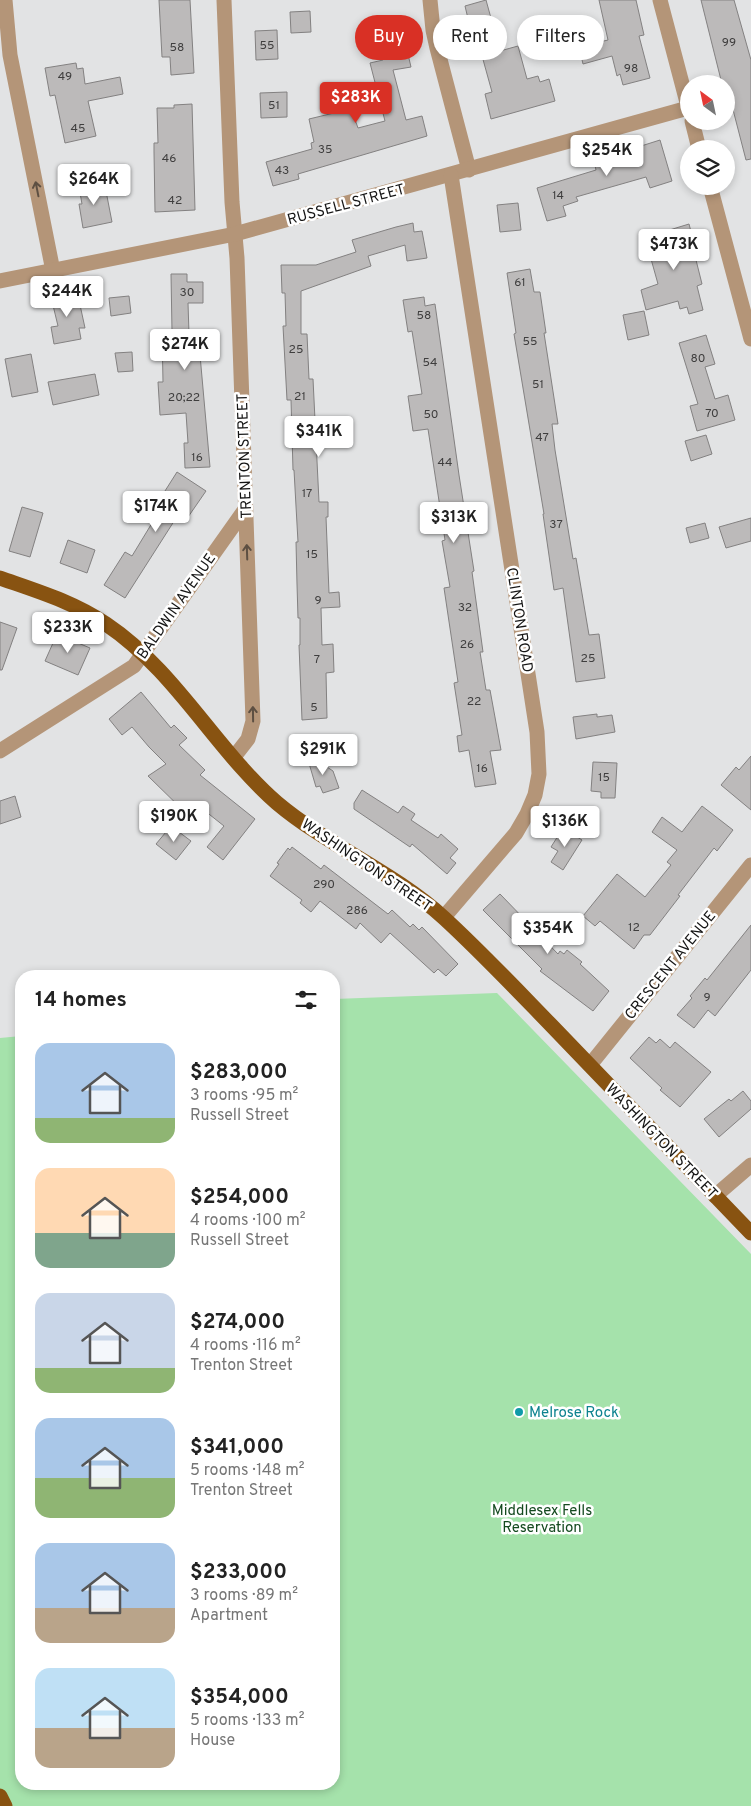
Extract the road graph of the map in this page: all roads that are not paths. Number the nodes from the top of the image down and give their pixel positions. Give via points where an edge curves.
1 (5, 0) edge
2 (224, 0) edge
3 (430, 0) edge
4 (660, 0) edge
5 (680, 75) edge
6 (680, 111) edge
7 (469, 170) junction
8 (451, 175) junction
9 (713, 195) edge
10 (235, 234) junction
11 (53, 271) junction
12 (0, 281) edge
13 (747, 309) edge
14 (751, 339) edge
15 (246, 508) junction
16 (0, 578) edge
17 (143, 654) junction
18 (0, 751) edge
19 (234, 757) junction
20 (751, 865) edge
21 (444, 917) junction
22 (590, 1065) junction
23 (751, 1165) edge
24 (715, 1196) junction
25 (751, 1233) edge
26 (0, 1796) edge
27 (6, 1806) edge

11 -> 1 street via 10,55
2 - 10 street, TRENTON STREET
3 - 7 street via 437,48
4 - 5 street
6 - 7 street, RUSSELL STREET
7 - 8 street, RUSSELL STREET
8 - 10 street, RUSSELL STREET
8 - 21 street, CLINTON ROAD via 534,713 539,764 535,795 522,824
9 - 13 street
10 - 11 street, RUSSELL STREET
10 - 15 street, TRENTON STREET
11 - 12 street, RUSSELL STREET
13 - 14 street
15 - 17 street, BALDWIN AVENUE
19 -> 15 street, TRENTON STREET via 248,739 254,720
16 - 17 main road, WASHINGTON STREET via 75,606 108,626
17 - 18 street, BALDWIN AVENUE via 130,670
17 - 19 main road, WASHINGTON STREET
19 - 21 main road, WASHINGTON STREET via 268,795 287,810
20 - 22 street, CRESCENT AVENUE
21 - 22 main road, WASHINGTON STREET
22 - 24 main road, WASHINGTON STREET
23 - 24 street
24 - 25 main road, WASHINGTON STREET
26 - 27 main road

